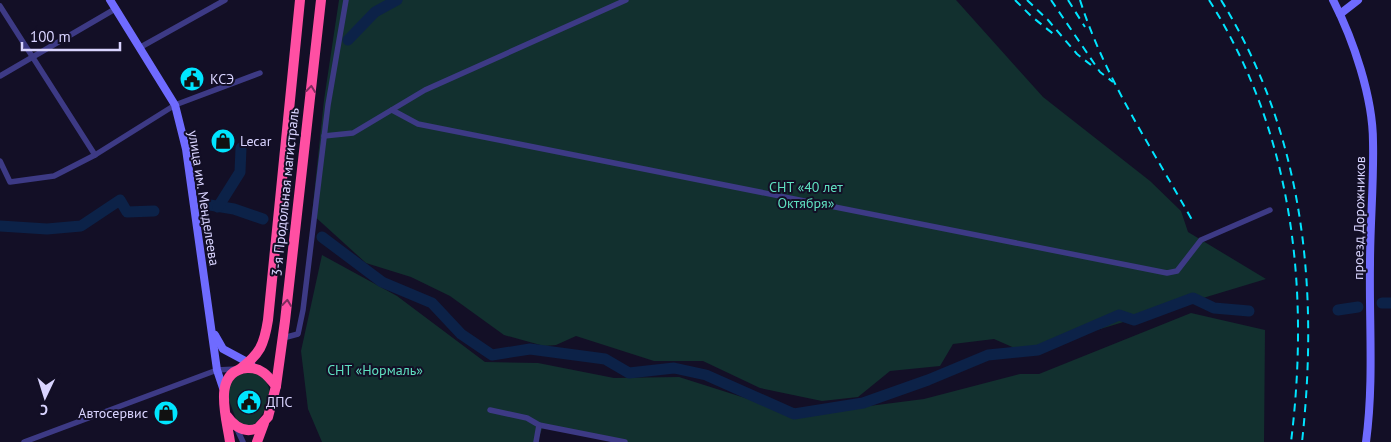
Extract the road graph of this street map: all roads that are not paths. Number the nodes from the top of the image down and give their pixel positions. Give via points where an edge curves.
1 (111, 0) edge
2 (226, 0) edge
3 (300, 0) edge
4 (321, 0) edge
5 (346, 0) edge
6 (626, 0) edge
7 (1333, 0) edge
8 (1358, 0) edge
9 (0, 6) edge
10 (115, 9) junction
11 (1340, 14) junction
12 (140, 48) junction
13 (33, 57) junction
14 (260, 73) dead end
15 (0, 76) edge
16 (175, 105) junction
17 (392, 110) junction
18 (324, 136) junction
19 (95, 155) junction
20 (0, 161) edge
21 (1270, 210) dead end
22 (212, 329) junction
23 (283, 338) junction
24 (248, 363) junction
25 (240, 369) junction
26 (217, 370) junction
27 (259, 370) junction
28 (276, 386) junction
29 (224, 388) junction
30 (490, 410) dead end
31 (227, 416) junction
32 (264, 423) junction
33 (235, 425) junction
34 (539, 425) junction
35 (24, 442) edge
36 (230, 442) edge
37 (243, 442) edge
38 (256, 442) edge
39 (536, 442) edge
40 (625, 442) edge
41 (1366, 442) edge

1 - 10 main road, улица им. Менделеева
2 - 12 street
3 - 24 highway, 3-я Продольная магистраль via 268,320 261,349
23 -> 4 highway, 3-я Продольная магистраль
5 - 18 street
6 - 17 street via 432,86
7 - 11 main road, проезд Дорожников
8 - 11 main road
9 - 13 street
10 - 12 main road, улица им. Менделеева
10 - 13 street
11 - 41 main road, проезд Дорожников via 1359,66 1373,140 1372,371
12 - 16 main road, улица им. Менделеева
13 - 15 street
13 - 19 street
14 - 16 street
16 - 19 street
16 - 22 main road, улица им. Менделеева via 186,149
17 - 18 street via 353,133
17 - 21 street via 418,124 1167,273 1177,271 1201,240
18 - 23 street via 298,334
19 - 20 street via 54,176 10,182
22 - 24 main road via 223,349
22 - 26 main road, улица им. Менделеева
23 - 28 highway, 3-я Продольная магистраль
24 - 25 highway, 3-я Продольная магистраль
24 - 27 main road
25 - 26 street
25 - 27 highway
25 - 29 highway, 3-я Продольная магистраль via 228,378
26 - 29 main road, улица им. Менделеева
26 - 35 street
27 - 28 highway
28 - 32 highway, 3-я Продольная магистраль
29 - 31 highway
30 - 34 street via 527,418
31 - 33 highway
31 - 36 highway
32 - 33 highway via 254,430
32 - 38 highway, 3-я Продольная магистраль
33 - 37 street
34 - 39 street
34 - 40 street

